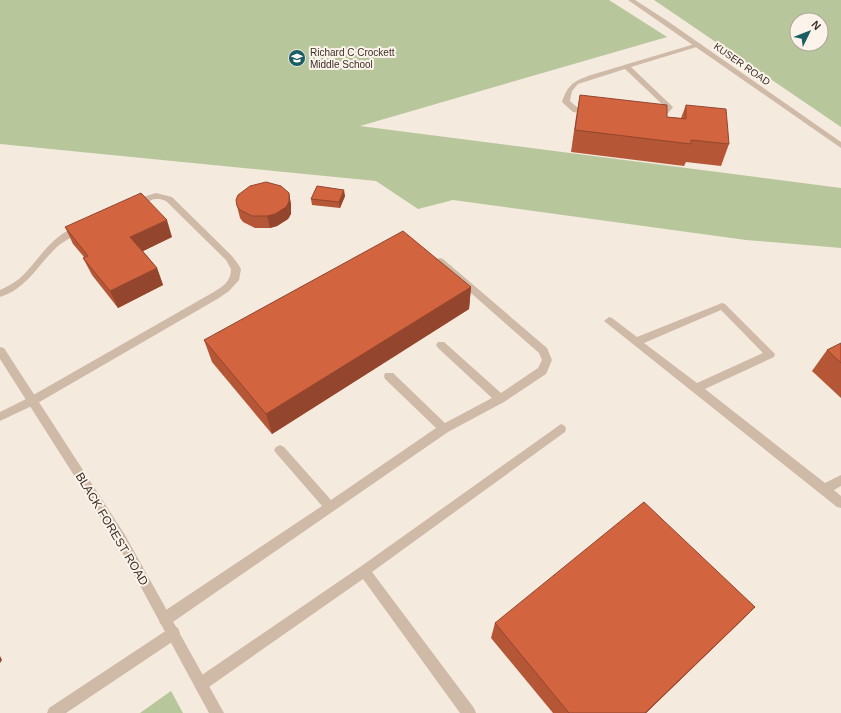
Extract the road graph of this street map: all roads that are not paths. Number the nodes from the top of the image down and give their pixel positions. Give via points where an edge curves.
1 (631, 0) edge
2 (698, 45) junction
3 (626, 66) junction
4 (599, 114) edge
5 (649, 117) edge
6 (841, 146) edge
7 (125, 208) edge
8 (88, 225) edge
9 (440, 261) edge
10 (0, 294) edge
11 (609, 321) dead end
12 (636, 342) junction
13 (441, 345) dead end
14 (0, 351) edge
15 (390, 376) dead end
16 (696, 388) junction
17 (500, 399) junction
18 (32, 401) junction
19 (0, 417) edge
20 (444, 429) junction
21 (561, 429) dead end
22 (280, 450) dead end
23 (841, 480) edge
24 (824, 489) junction
25 (841, 503) edge
26 (330, 506) junction
27 (364, 571) junction
28 (165, 619) junction
29 (173, 633) junction
30 (201, 684) junction
31 (54, 713) edge
32 (217, 713) edge
33 (469, 713) edge

1 - 2 street, KUSER ROAD
2 - 3 street
2 - 6 street, KUSER ROAD
3 - 4 street via 593,76 576,84 569,91 566,102 576,110
3 - 5 street via 669,107 656,118
7 - 18 street via 154,196 169,199 229,258 236,269 235,278 228,287 206,301
8 - 10 street via 67,234 50,246 24,279
9 - 17 street via 543,351 547,360 542,371
11 - 12 street
12 - 16 street
12 - 16 street via 722,306 770,354
13 - 17 street
14 - 18 street, BLACK FOREST ROAD
15 - 20 street
16 - 24 street
17 - 20 street
18 - 19 street
18 - 28 street, BLACK FOREST ROAD via 121,539
20 - 26 street
21 - 27 street
22 - 26 street
23 - 24 street
24 - 25 street
26 - 28 street
27 - 30 street
27 - 33 street
28 - 29 street, BLACK FOREST ROAD
29 - 30 street, BLACK FOREST ROAD
29 - 31 street
30 - 32 street, BLACK FOREST ROAD

